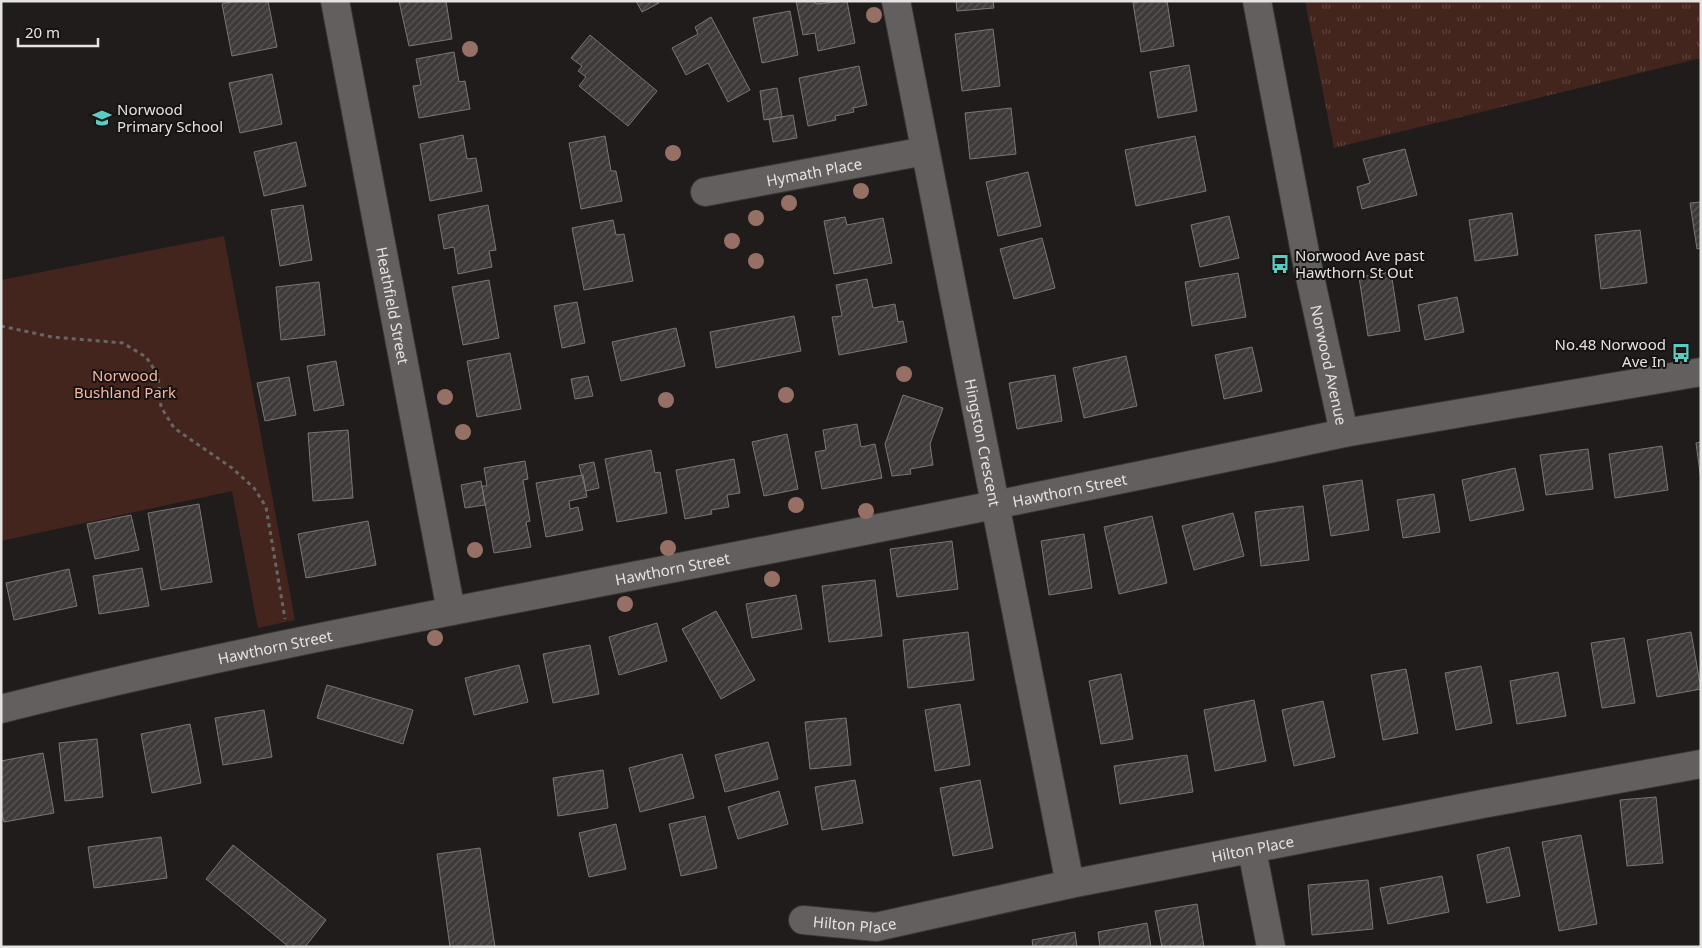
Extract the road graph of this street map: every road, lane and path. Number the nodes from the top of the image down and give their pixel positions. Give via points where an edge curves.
1 (335, 1) edge
2 (896, 1) edge
3 (1257, 1) edge
4 (925, 151) junction
5 (705, 192) dead end
6 (1, 326) edge
7 (1701, 372) edge
8 (1344, 433) junction
9 (995, 506) junction
10 (451, 611) junction
11 (285, 621) dead end
12 (1, 709) edge
13 (1701, 764) edge
14 (1252, 850) junction
15 (1070, 884) junction
16 (803, 920) dead end
17 (1271, 947) edge

1 - 10 street, Heathfield Street
2 - 4 street, Hingston Crescent
3 - 8 street, Norwood Avenue via 1307,263
4 - 5 street, Hymath Place
4 - 9 street, Hingston Crescent
6 - 11 path via 52,337 122,343 146,357 158,375 160,407 174,428 232,468 254,488 266,508
7 - 8 street, Norwood Avenue
8 - 9 street, Hawthorn Street
9 - 10 street, Hawthorn Street
9 - 15 street, Hingston Crescent
10 - 12 street, Hawthorn Street via 128,677
13 - 14 street, Hilton Place
14 - 15 street, Hilton Place
14 - 17 street
15 - 16 street, Hilton Place via 876,927

